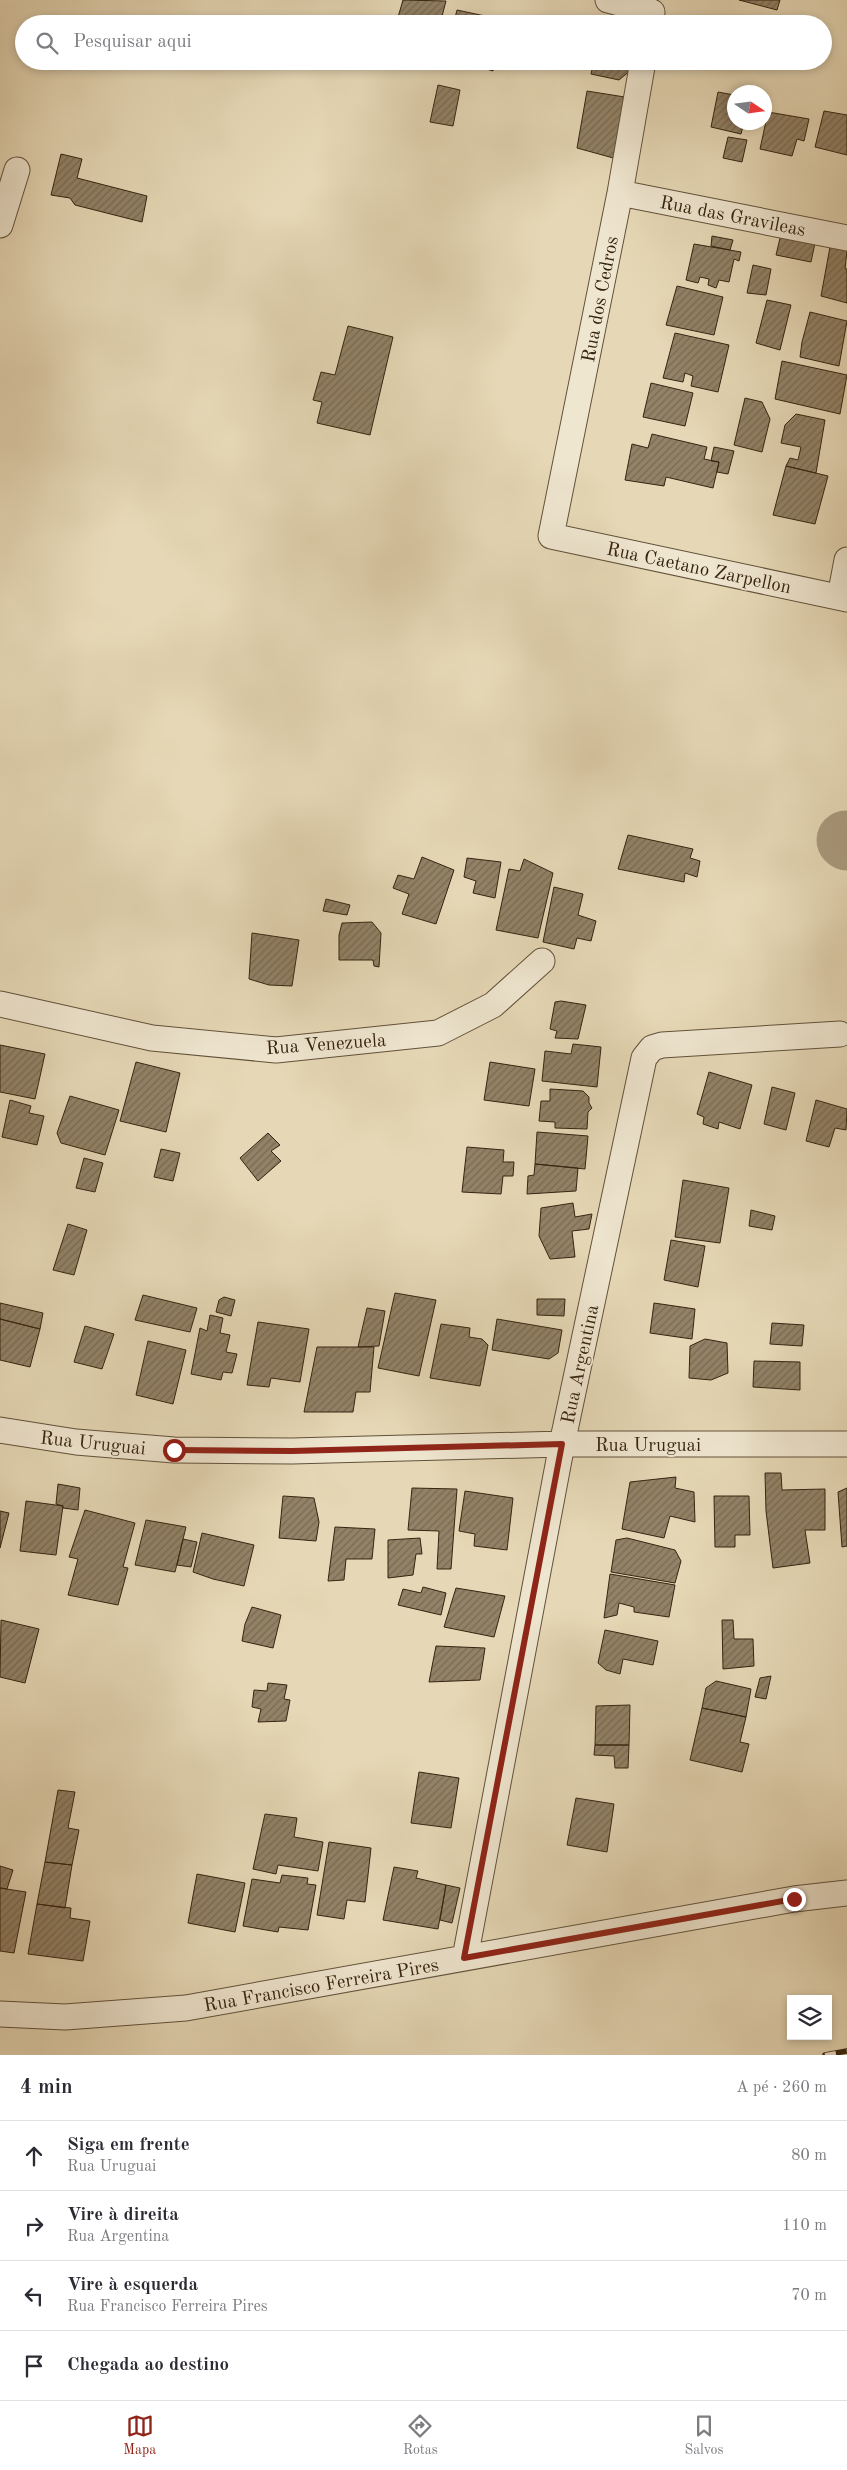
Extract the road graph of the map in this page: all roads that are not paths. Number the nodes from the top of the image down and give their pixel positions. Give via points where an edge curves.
1 (608, 0) edge
2 (653, 12) edge
3 (641, 70) edge
4 (17, 170) dead end
5 (620, 193) junction
6 (0, 225) edge
7 (847, 238) edge
8 (552, 536) joint
9 (847, 560) edge
10 (844, 598) edge
11 (542, 961) dead end
12 (0, 1004) edge
13 (840, 1034) dead end
14 (0, 1430) edge
15 (562, 1444) junction
16 (847, 1444) edge
17 (847, 1893) edge
18 (464, 1958) junction
19 (0, 2014) edge

1 - 2 street
3 - 5 street, Rua dos Cedros
4 - 6 street
5 - 7 street, Rua das Gravileas
5 - 8 street, Rua dos Cedros
8 - 10 street, Rua Caetano Zarpellon
9 - 10 street
11 - 12 street, Rua Venezuela via 493,1005 438,1033 276,1050 152,1038
13 - 15 street, Rua Argentina via 662,1044 652,1048 644,1058
14 - 15 street, Rua Uruguai via 76,1442 174,1450 292,1451
15 - 16 street, Rua Uruguai
15 - 18 street, Rua Argentina
17 - 18 street, Rua Francisco Ferreira Pires via 794,1899
18 - 19 street, Rua Francisco Ferreira Pires via 186,2008 66,2017

